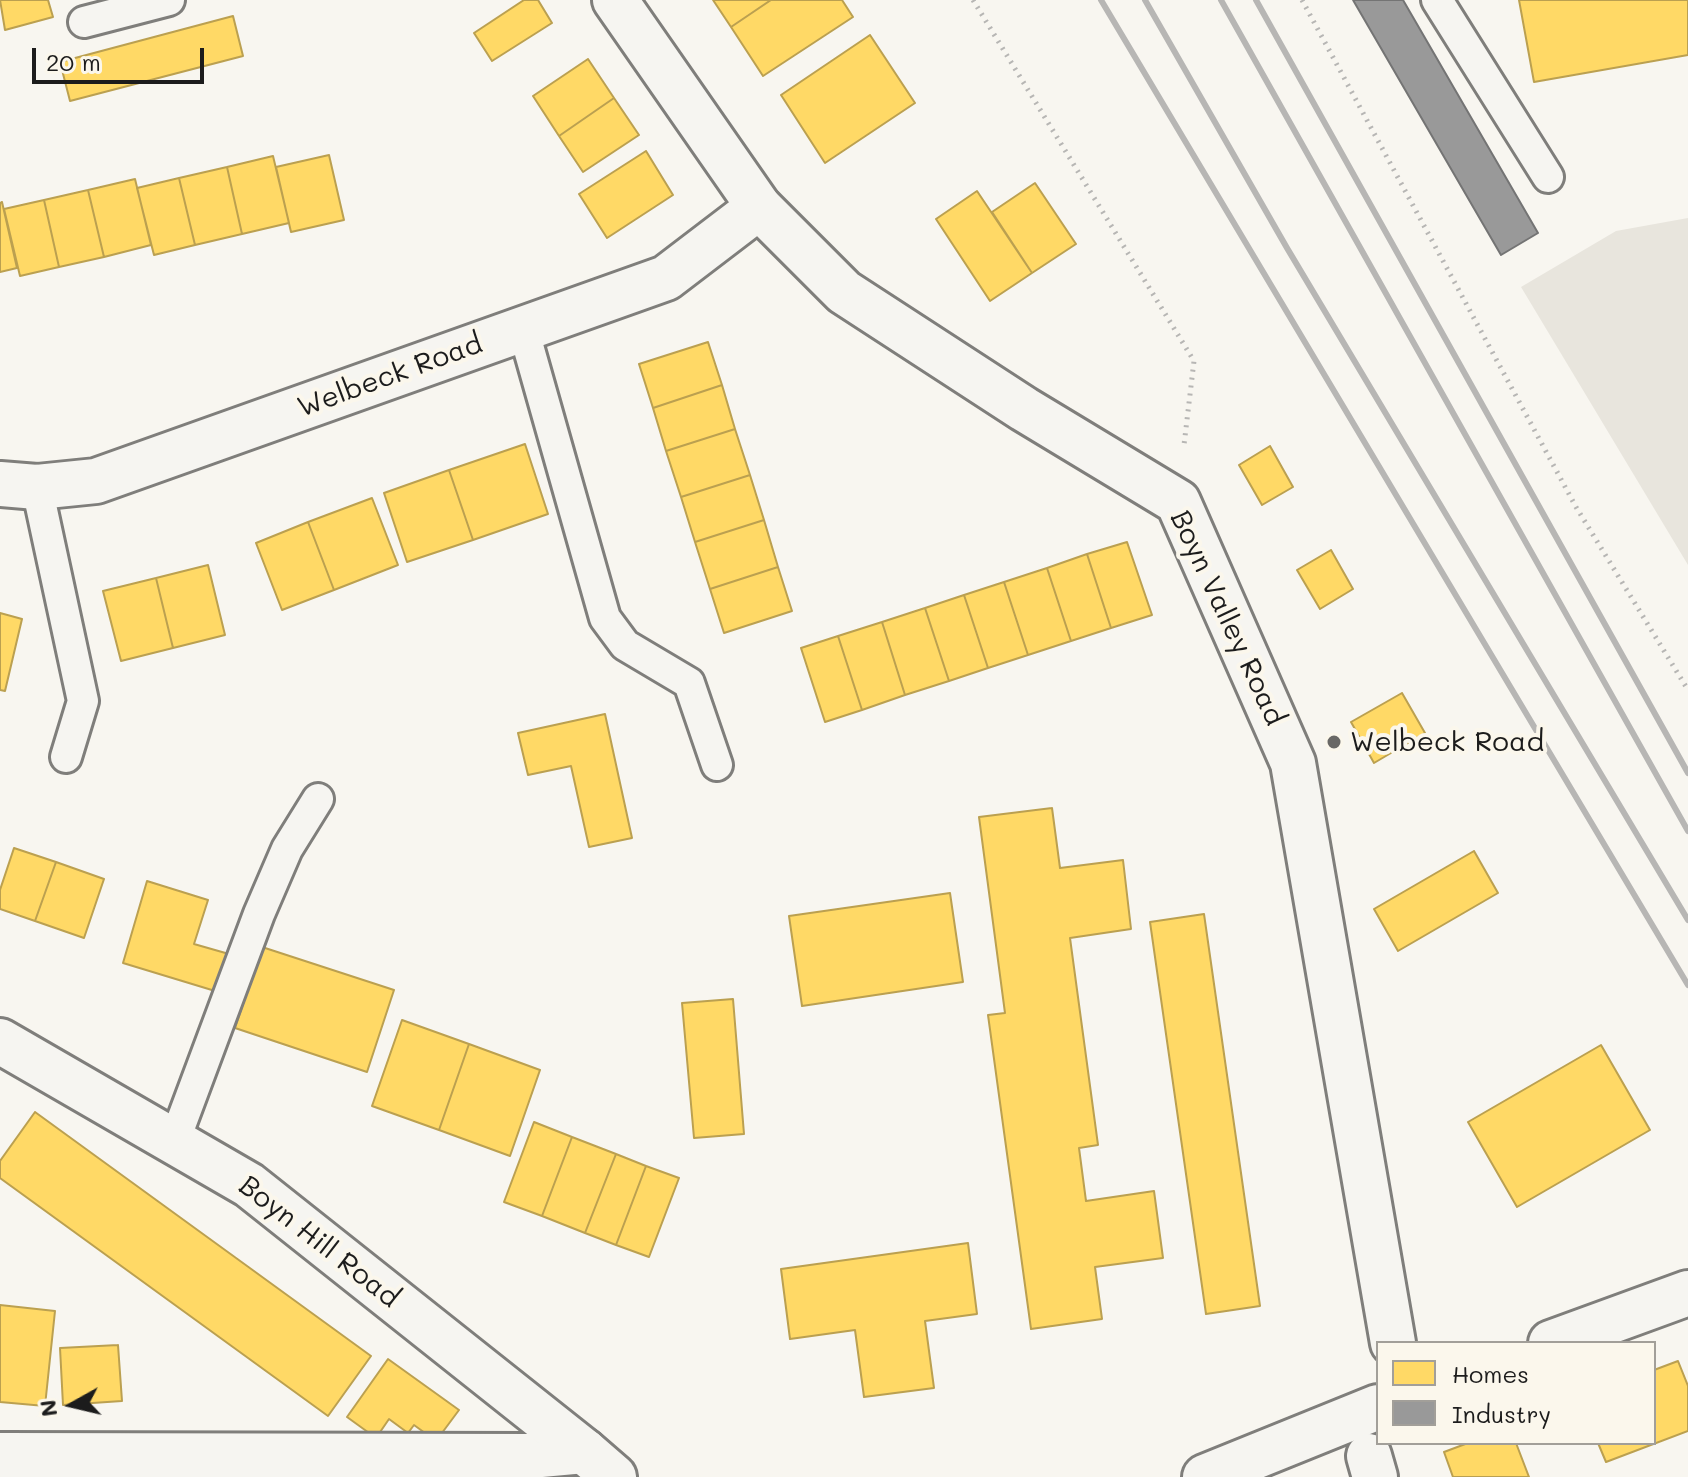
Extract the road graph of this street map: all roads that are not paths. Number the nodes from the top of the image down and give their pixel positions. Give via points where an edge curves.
1 (169, 0) edge
2 (615, 0) edge
3 (1437, 0) edge
4 (84, 22) dead end
5 (1548, 177) dead end
6 (759, 207) junction
7 (523, 328) junction
8 (18, 485) edge
9 (66, 757) dead end
10 (717, 765) dead end
11 (318, 799) dead end
12 (0, 1041) edge
13 (174, 1142) junction
14 (1688, 1293) edge
15 (1393, 1341) edge
16 (1556, 1341) edge
17 (1376, 1408) edge
18 (0, 1455) edge
19 (599, 1464) edge
20 (1205, 1477) edge

1 - 4 lane
2 - 6 street, Boyn Valley Road
3 - 5 lane
6 - 7 street, Welbeck Road via 666,278
6 - 15 street, Boyn Valley Road via 844,292 1178,502 1293,763
7 - 8 street, Welbeck Road via 96,481
7 - 10 lane via 605,618 625,645 689,683
8 - 9 lane via 83,701
11 - 13 lane via 287,849 259,914
12 - 13 street, Boyn Hill Road
13 - 19 street, Boyn Hill Road via 249,1185
14 - 16 street
17 - 20 street
18 - 19 street via 531,1456

